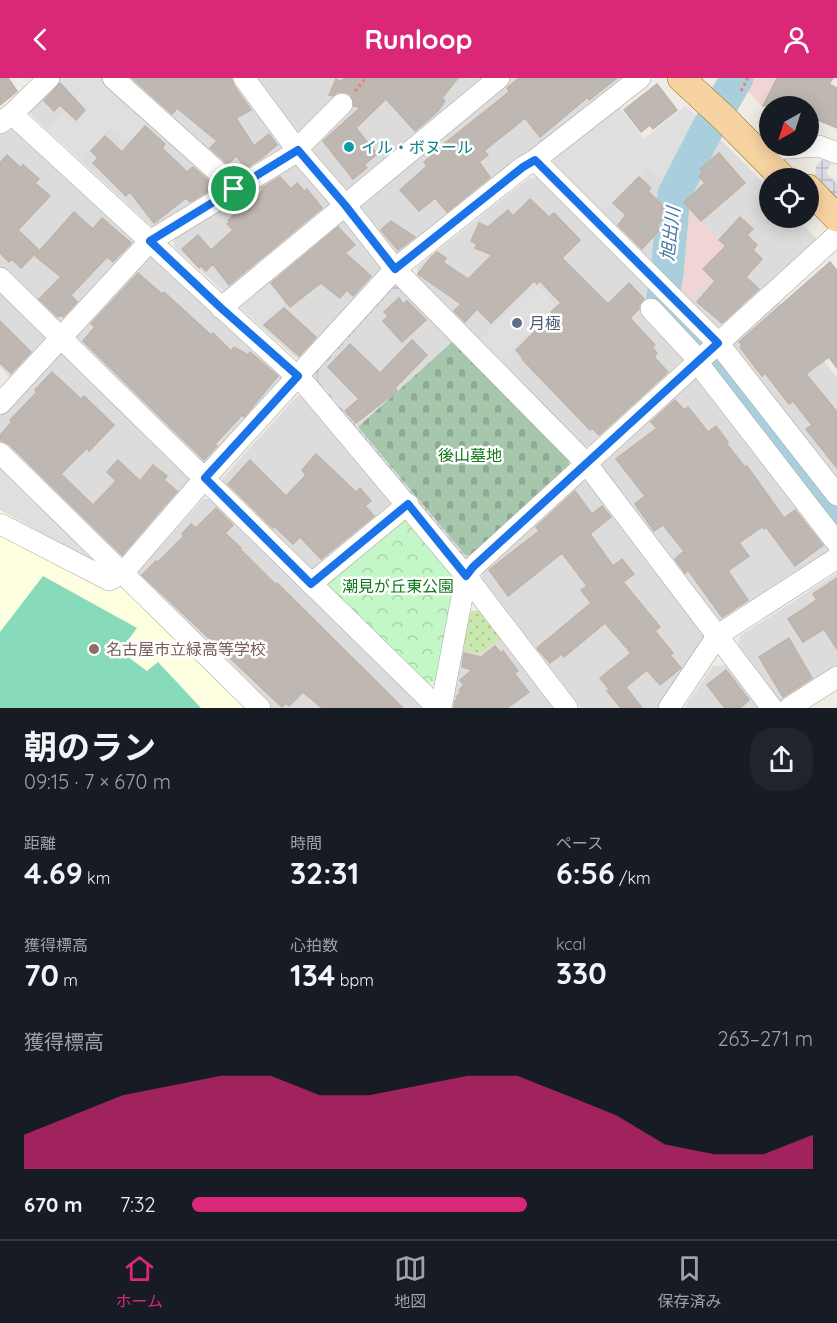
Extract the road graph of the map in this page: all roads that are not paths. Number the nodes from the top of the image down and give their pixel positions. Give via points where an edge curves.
1 (49, 78) edge
2 (114, 78) edge
3 (244, 78) edge
4 (499, 78) edge
5 (640, 78) edge
6 (681, 78) edge
7 (723, 98) edge
8 (342, 104) dead end
9 (6, 119) edge
10 (759, 137) edge
11 (819, 146) edge
12 (298, 150) junction
13 (837, 153) edge
14 (778, 156) edge
15 (535, 160) junction
16 (790, 168) edge
17 (234, 189) junction
18 (819, 199) edge
19 (345, 205) junction
20 (819, 217) edge
21 (837, 218) edge
22 (837, 235) edge
23 (150, 241) junction
24 (395, 269) junction
25 (0, 278) edge
26 (221, 308) junction
27 (651, 309) dead end
28 (61, 338) junction
29 (708, 353) junction
30 (298, 376) junction
31 (0, 404) edge
32 (0, 453) edge
33 (586, 463) junction
34 (205, 478) junction
35 (837, 495) edge
36 (408, 504) junction
37 (0, 525) edge
38 (837, 543) edge
39 (837, 558) edge
40 (122, 574) junction
41 (466, 576) junction
42 (311, 584) junction
43 (718, 635) junction
44 (837, 677) edge
45 (260, 708) edge
46 (440, 708) edge
47 (567, 708) edge
48 (669, 708) edge
49 (772, 708) edge
50 (789, 708) edge

1 - 9 street
2 - 17 street
3 - 12 street
4 - 19 street
5 - 15 street
6 - 7 main road
7 - 10 main road
8 - 12 street
9 - 23 street
11 - 13 street
12 - 17 street
12 - 19 street
14 - 16 main road
15 - 24 street
15 - 29 street via 665,289
17 - 23 street
18 - 21 main road
19 - 24 street
19 - 26 street
20 - 22 main road
22 - 29 street
23 - 26 street
23 - 28 street
24 - 30 street
24 - 33 street
25 - 28 street
26 - 30 street
27 - 29 street via 693,354
28 - 31 street
28 - 34 street
29 - 33 street
29 - 35 street
29 - 38 street
30 - 34 street
30 - 36 street
32 - 40 street
33 - 41 street
33 - 43 street
34 - 40 street
34 - 42 street
36 - 41 street
36 - 42 street
37 - 40 street via 109,580
39 - 43 street
40 - 45 street
41 - 46 street
41 - 47 street
42 - 46 street
43 - 48 street
43 - 49 street
44 - 50 street

